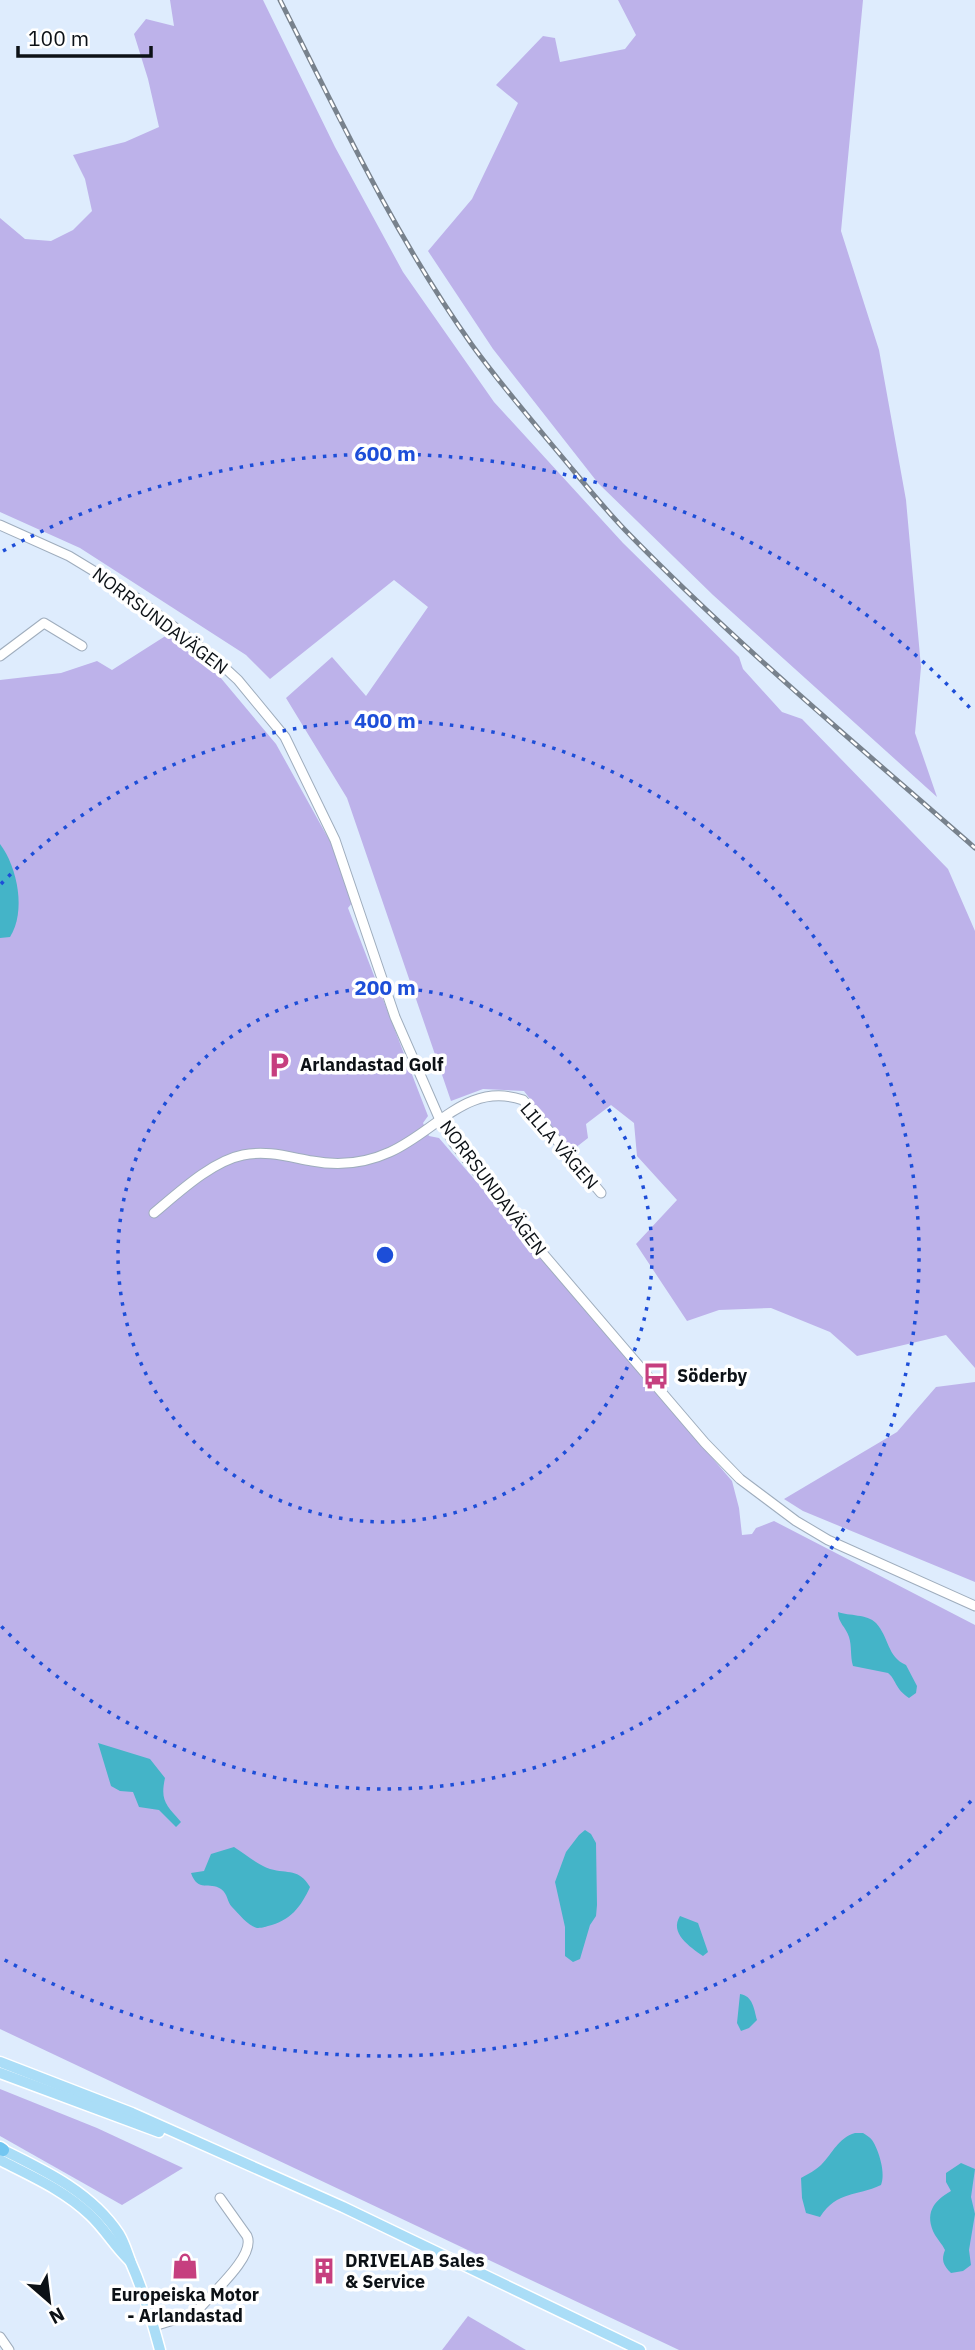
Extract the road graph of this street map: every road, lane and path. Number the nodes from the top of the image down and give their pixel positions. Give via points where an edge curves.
1 (0, 525) edge
2 (82, 646) dead end
3 (0, 656) edge
4 (440, 1120) junction
5 (601, 1193) dead end
6 (154, 1213) dead end
7 (975, 1606) edge
8 (0, 2062) edge
9 (0, 2073) edge
10 (1, 2153) edge
11 (231, 2158) junction
12 (220, 2197) dead end
13 (154, 2326) junction
14 (0, 2337) edge
15 (9, 2350) edge
16 (160, 2350) edge
17 (640, 2350) edge

1 - 4 street, NORRSUNDAVÄGEN via 69,556 130,593 221,664 285,737 335,840 395,1017
2 - 3 street via 44,624
4 - 5 street, LILLA VÄGEN via 479,1097 506,1094 523,1100
4 - 6 street, LILLA VÄGEN via 393,1151 351,1163 274,1153 243,1154 194,1181
4 - 7 street, NORRSUNDAVÄGEN via 539,1249 740,1479 828,1540
8 - 11 main road via 132,2113
9 - 11 main road
10 - 13 main road via 62,2180 118,2232
11 - 17 main road via 436,2250
12 - 13 street via 250,2242 242,2261 198,2310
13 - 16 main road
14 - 15 street

